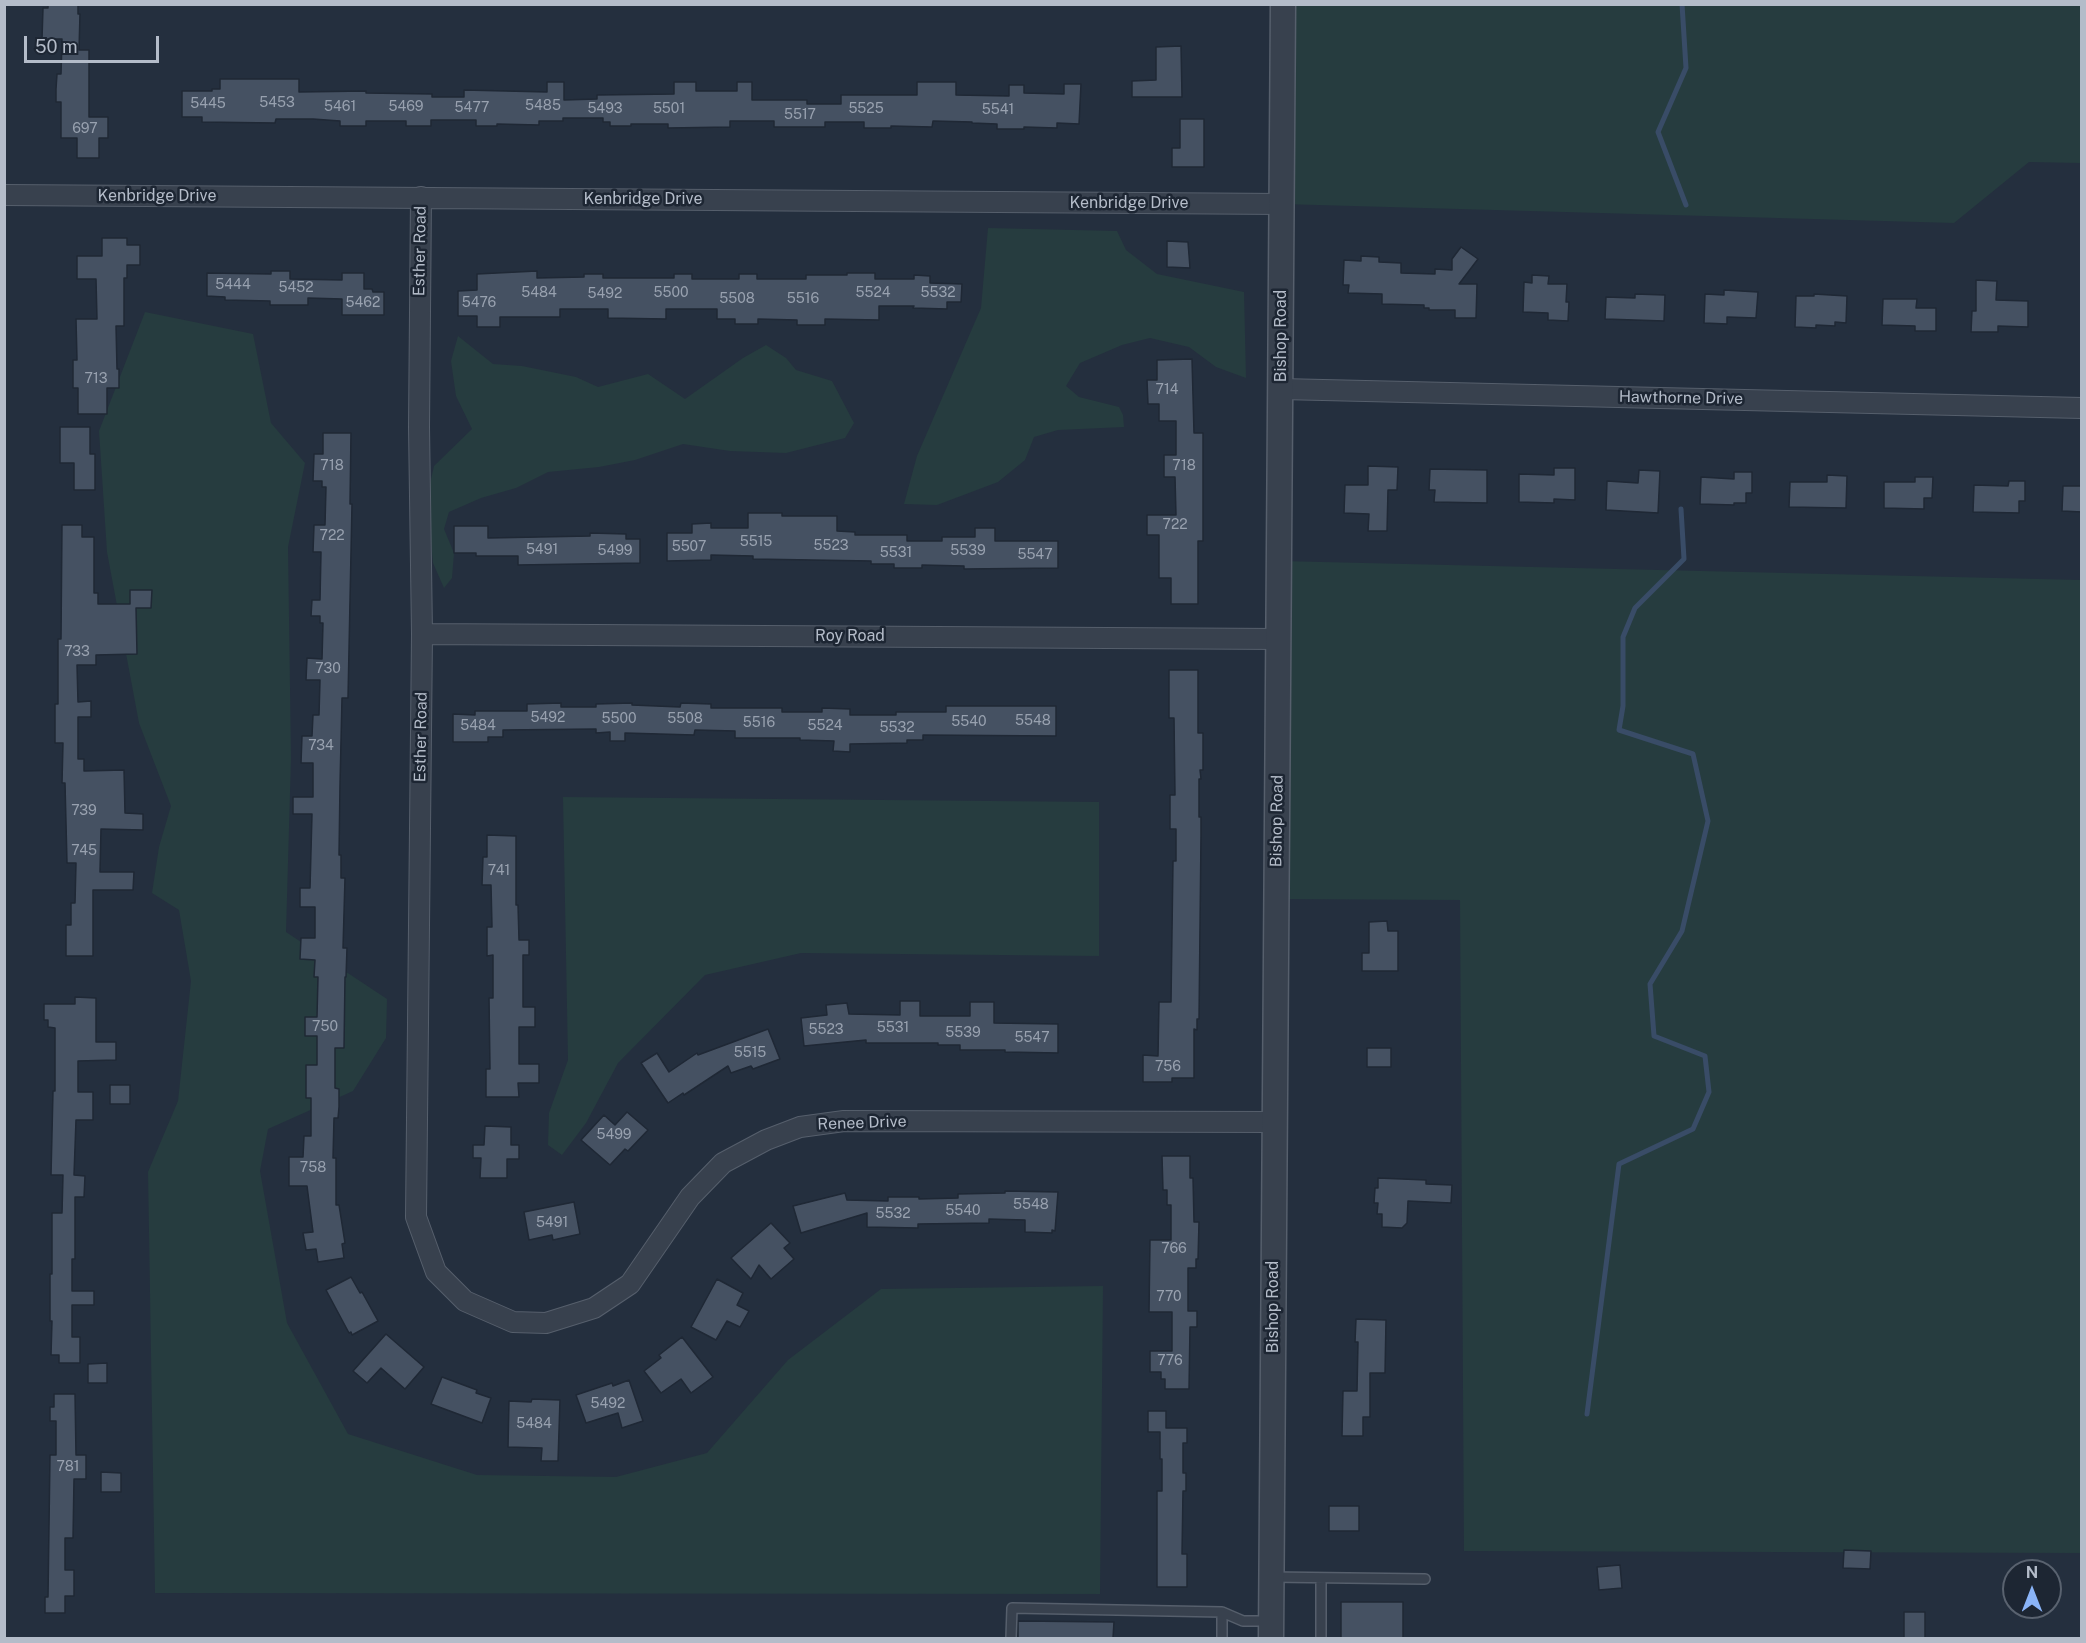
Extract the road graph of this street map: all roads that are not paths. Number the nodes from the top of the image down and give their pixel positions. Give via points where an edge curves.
1 (1283, 4) edge
2 (4, 195) edge
3 (421, 197) junction
4 (1281, 204) junction
5 (1281, 388) junction
6 (2082, 408) edge
7 (422, 633) junction
8 (1279, 639) junction
9 (1274, 1122) junction
10 (436, 1272) joint
11 (1271, 1577) junction
12 (1321, 1578) junction
13 (1425, 1579) dead end
14 (1222, 1612) junction
15 (1271, 1630) edge
16 (1011, 1638) edge
17 (1222, 1638) edge
18 (1321, 1638) edge

1 - 4 street, Bishop Road
2 - 3 street, Kenbridge Drive
3 - 4 street, Kenbridge Drive
3 - 7 street, Esther Road
4 - 5 street, Bishop Road
5 - 6 street, Hawthorne Drive
5 - 8 street, Bishop Road
7 - 8 street, Roy Road
7 - 10 street, Esther Road via 416,1217
8 - 9 street, Bishop Road
9 - 10 street, Renee Drive via 844,1121 800,1127 723,1163 690,1197 630,1284 594,1308 546,1323 513,1322 465,1301
9 - 11 street, Bishop Road
11 - 12 lane
11 - 15 street, Bishop Road
12 - 13 lane
12 - 18 lane
14 - 15 lane
14 - 16 lane via 1012,1608
14 - 17 lane

